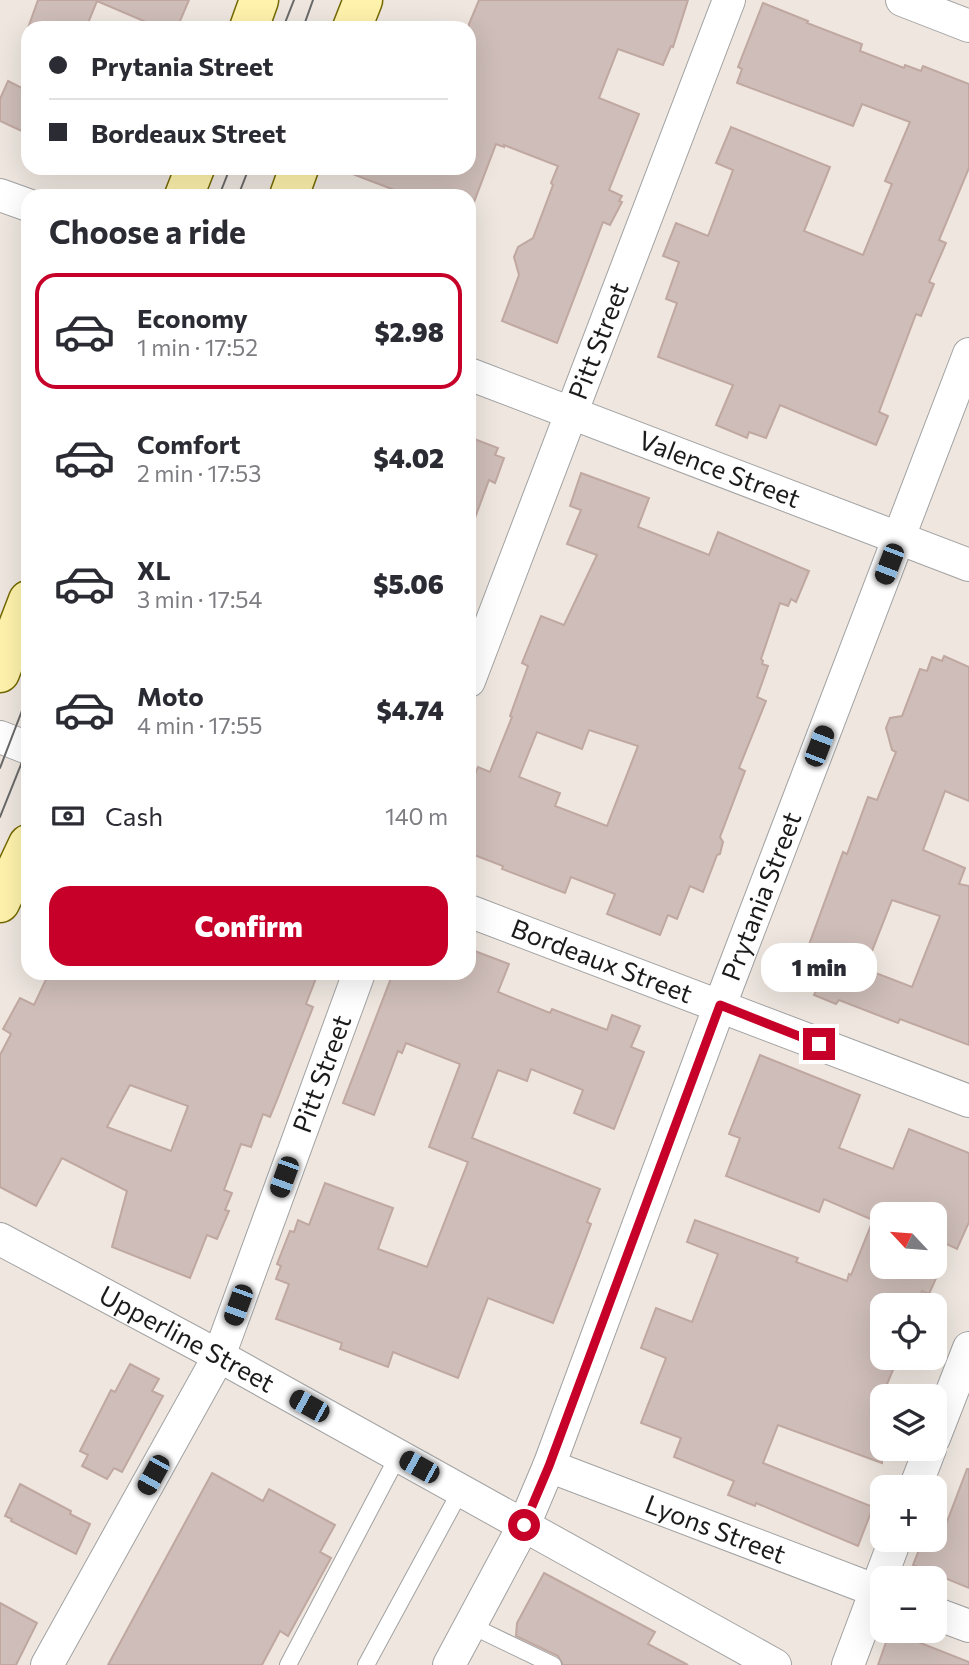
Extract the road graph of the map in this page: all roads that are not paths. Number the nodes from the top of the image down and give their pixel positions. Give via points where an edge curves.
1 (259, 0) edge
2 (363, 0) edge
3 (729, 0) edge
4 (902, 0) edge
5 (251, 21) edge
6 (355, 21) edge
7 (969, 26) edge
8 (0, 195) edge
9 (21, 202) edge
10 (969, 354) edge
11 (476, 377) edge
12 (571, 413) junction
13 (899, 538) junction
14 (969, 565) edge
15 (21, 618) edge
16 (476, 663) edge
17 (0, 673) edge
18 (0, 737) edge
19 (21, 745) edge
20 (21, 859) edge
21 (0, 903) edge
22 (476, 914) edge
23 (356, 980) edge
24 (720, 1005) junction
25 (969, 1101) edge
26 (0, 1239) edge
27 (969, 1348) edge
28 (219, 1356) junction
29 (947, 1405) edge
30 (398, 1456) junction
31 (549, 1466) junction
32 (461, 1490) junction
33 (524, 1525) junction
34 (870, 1589) edge
35 (870, 1613) edge
36 (947, 1618) edge
37 (470, 1625) junction
38 (969, 1626) edge
39 (452, 1664) edge
40 (47, 1665) edge
41 (288, 1665) edge
42 (366, 1665) edge
43 (553, 1665) edge
44 (775, 1665) edge
45 (848, 1665) edge

1 - 5 main road
2 - 6 main road
3 - 12 street, Pitt Street
4 - 7 street
8 - 9 street
10 - 13 street, Prytania Street
11 - 12 street, Valence Street
12 - 13 street, Valence Street
12 - 16 street, Pitt Street
13 - 14 street, Valence Street
13 - 24 street, Prytania Street
15 - 17 main road
18 - 19 street
20 - 21 main road
22 - 24 street, Bordeaux Street
23 - 28 street, Pitt Street
24 - 25 street, Bordeaux Street
24 - 31 street, Prytania Street
26 - 28 street, Upperline Street
27 - 29 street
28 - 30 street, Upperline Street
28 - 40 street, Pitt Street
30 - 32 street, Upperline Street
30 - 41 lane
31 - 33 street, Prytania Street
31 - 34 street, Lyons Street
32 - 33 street, Upperline Street
32 - 42 lane
33 - 37 street, Prytania Street
33 - 44 street, Upperline Street
35 - 45 street
36 - 38 street
37 - 39 street, Prytania Street
37 - 43 lane

